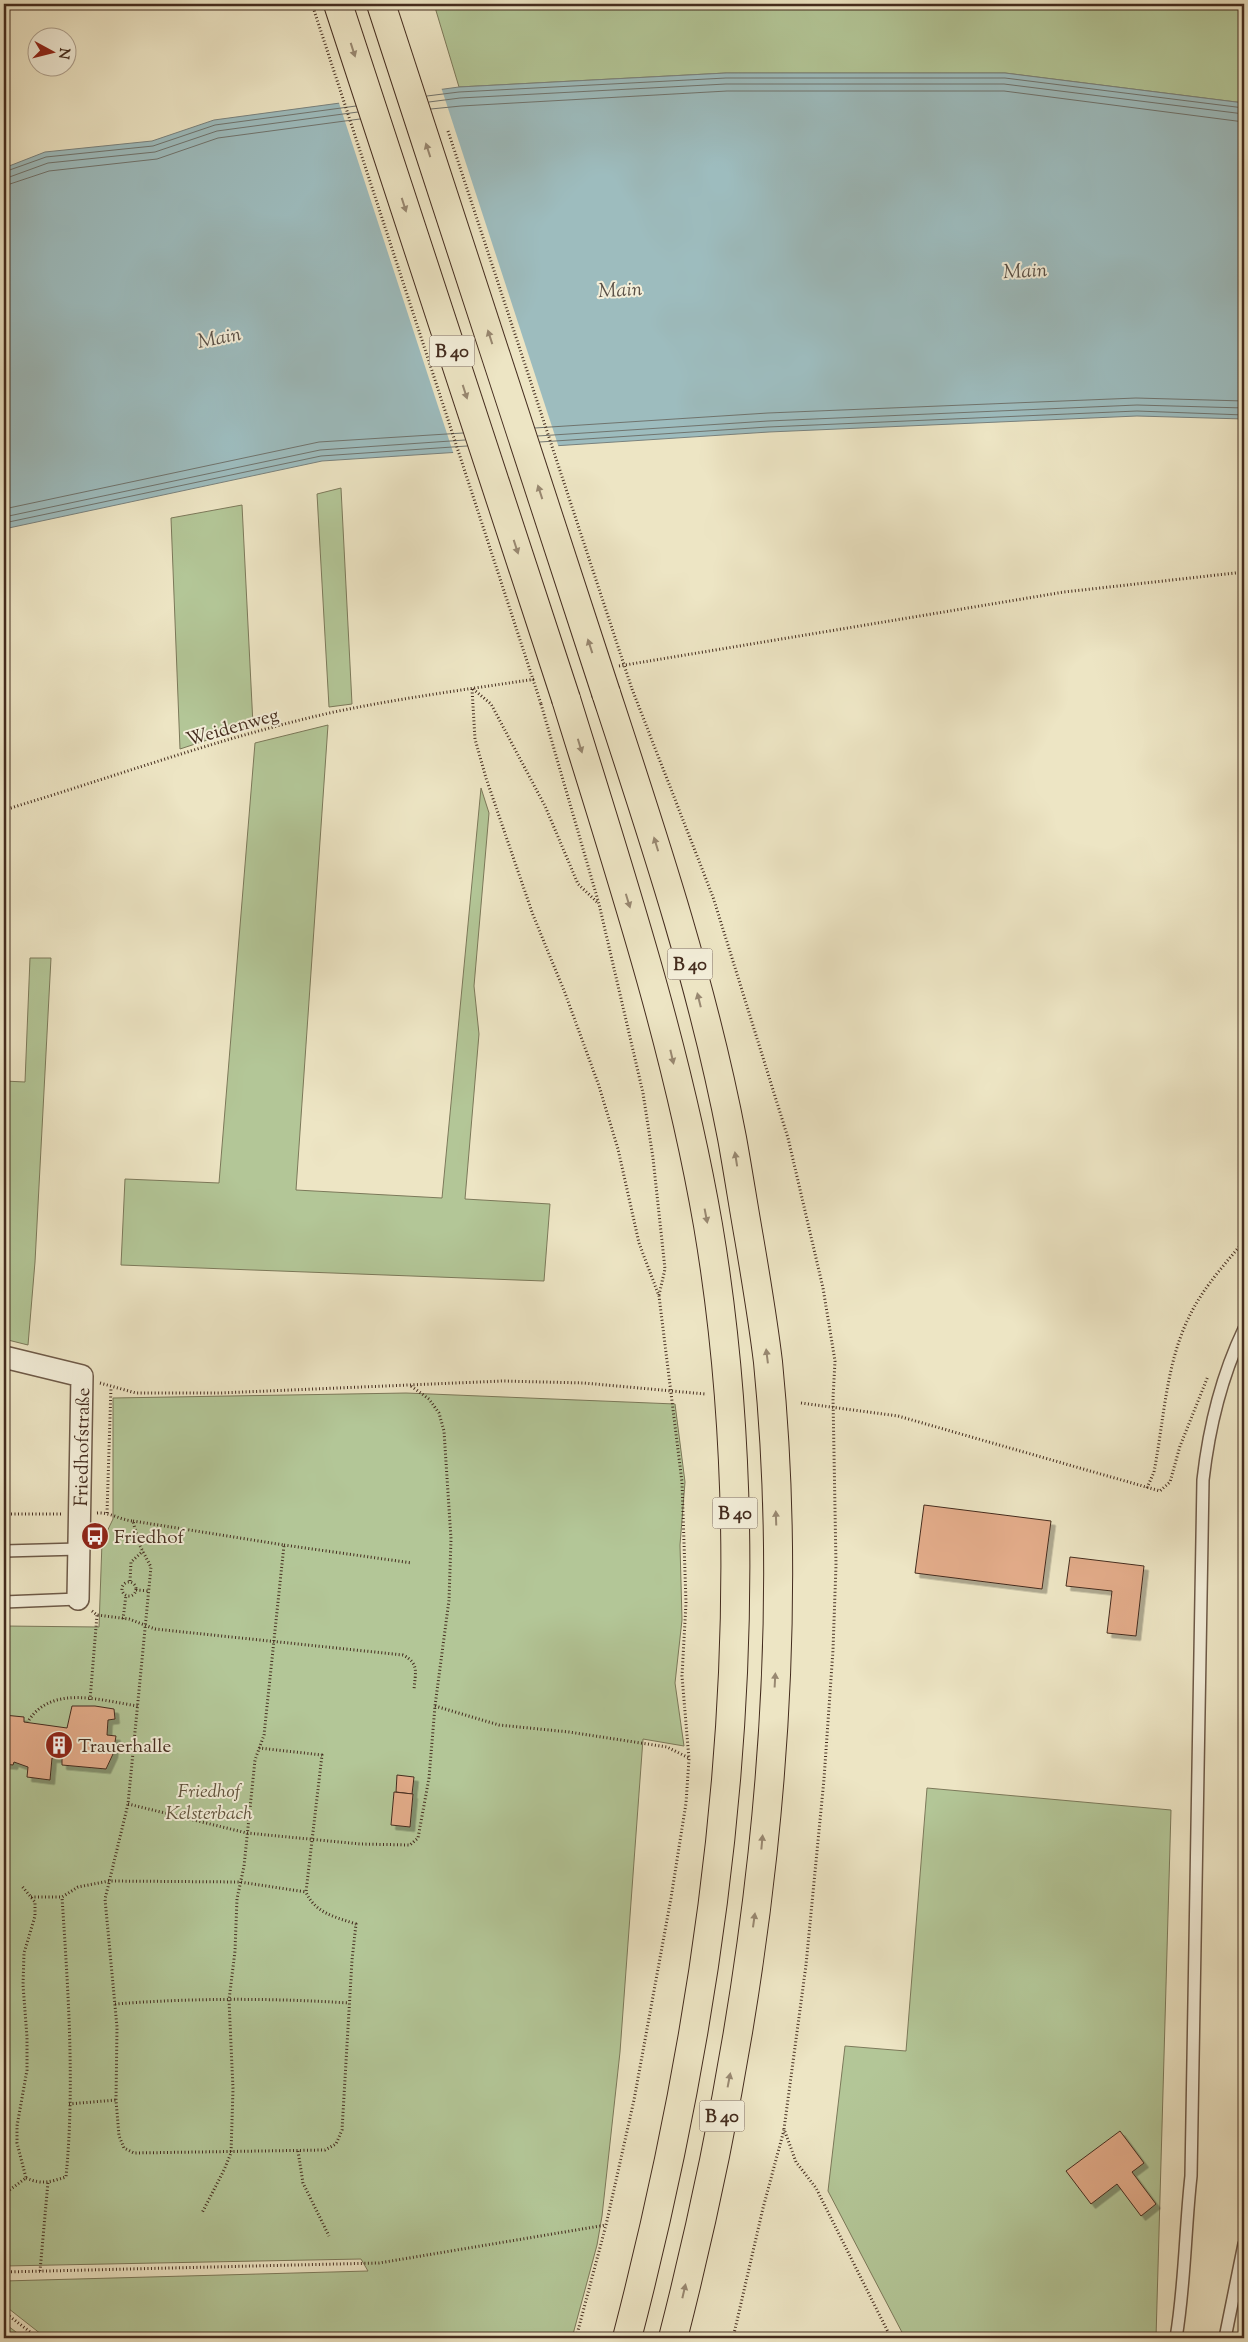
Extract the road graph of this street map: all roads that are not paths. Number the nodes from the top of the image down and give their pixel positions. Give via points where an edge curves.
1 (338, 4) edge
2 (381, 4) edge
3 (1244, 1329) edge
4 (4, 1356) edge
5 (79, 1549) junction
6 (4, 1551) edge
7 (78, 1599) joint
8 (4, 1602) edge
9 (1244, 2244) edge
10 (627, 2338) edge
11 (673, 2338) edge
12 (1176, 2338) edge
13 (1225, 2338) edge

1 -> 10 highway, B 40, bridge via 553,701 652,980 685,1110 717,1288 734,1467 736,1579 726,1778 714,1886 679,2110
11 -> 2 highway, B 40, bridge via 708,2189 735,2051 758,1891 777,1649 775,1464 768,1362 732,1136 688,954 608,680
3 - 12 lane via 1220,1388 1207,1448 1204,1480 1191,2176 1186,2260
4 - 5 street, Friedhofstraße via 82,1376
5 - 6 lane
5 - 7 street, Friedhofstraße
7 - 8 lane
9 - 13 lane

